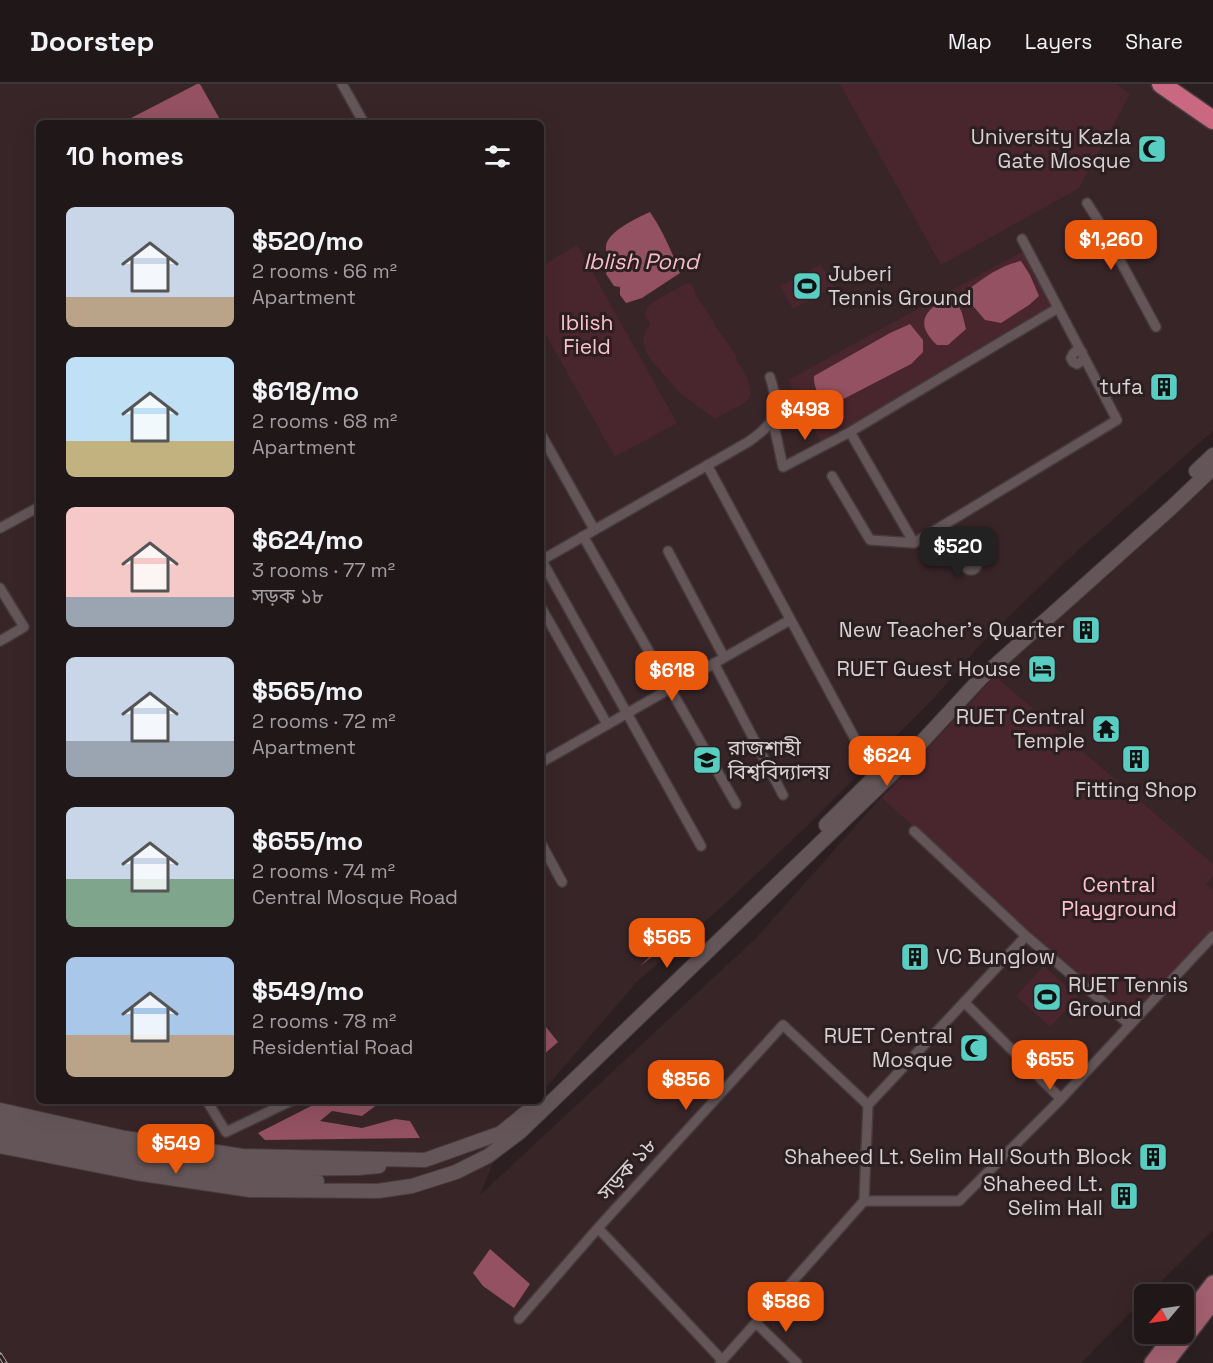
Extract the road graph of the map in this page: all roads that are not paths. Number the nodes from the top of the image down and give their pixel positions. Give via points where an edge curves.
1 (342, 84) edge
2 (1161, 84) edge
3 (362, 120) edge
4 (1213, 120) edge
5 (1087, 203) dead end
6 (1022, 239) dead end
7 (1058, 308) junction
8 (1156, 327) dead end
9 (770, 377) dead end
10 (773, 422) junction
11 (850, 432) junction
12 (544, 440) edge
13 (1213, 455) edge
14 (707, 465) junction
15 (1213, 468) edge
16 (832, 476) dead end
17 (36, 509) edge
18 (0, 528) edge
19 (594, 529) junction
20 (583, 536) junction
21 (914, 543) junction
22 (668, 551) dead end
23 (544, 559) edge
24 (544, 564) edge
25 (0, 588) edge
26 (544, 613) edge
27 (790, 620) junction
28 (0, 640) edge
29 (724, 657) junction
30 (714, 663) junction
31 (670, 688) junction
32 (627, 713) junction
33 (607, 724) junction
34 (861, 750) dead end
35 (544, 761) edge
36 (783, 795) dead end
37 (736, 804) dead end
38 (914, 831) dead end
39 (701, 846) dead end
40 (544, 849) edge
41 (562, 882) dead end
42 (1026, 936) junction
43 (1213, 936) edge
44 (964, 1002) junction
45 (1130, 1025) junction
46 (544, 1097) edge
47 (1061, 1099) junction
48 (209, 1104) edge
49 (285, 1104) edge
50 (536, 1104) edge
51 (868, 1105) junction
52 (0, 1110) edge
53 (0, 1123) edge
54 (0, 1133) edge
55 (0, 1146) edge
56 (425, 1160) junction
57 (358, 1175) junction
58 (412, 1186) junction
59 (864, 1201) junction
60 (598, 1228) junction
61 (1213, 1283) edge
62 (1213, 1302) edge
63 (1194, 1308) edge
64 (519, 1319) dead end
65 (756, 1323) junction
66 (1166, 1344) edge
67 (721, 1362) edge
68 (797, 1363) edge
69 (1152, 1363) edge
70 (1166, 1363) edge

1 - 3 street
2 - 4 highway
5 - 8 street
6 - 7 street
7 - 11 street
7 - 21 street via 1117,420
9 - 10 street via 775,392
10 - 11 street via 783,467
10 - 14 street via 748,442
11 - 21 street
12 - 19 street
13 - 46 main road via 975,672 903,749
14 - 19 street
14 - 27 street
15 - 58 main road via 981,678 894,772 520,1132 467,1167
16 - 21 street via 870,540
17 - 18 street
19 - 20 street
20 - 23 street
20 - 31 street
22 - 29 street
24 - 32 street
25 - 28 street via 24,627
26 - 33 street
27 - 29 street
27 - 34 street
29 - 30 street
30 - 31 street
30 - 36 street
31 - 32 street
31 - 37 street
32 - 33 street
32 - 39 street
33 - 35 street
38 - 42 street
40 - 41 street
42 - 44 street
42 - 45 street
43 - 45 street
44 - 47 street
44 - 51 street
45 - 47 street
47 - 59 street via 959,1201
48 - 49 street via 226,1132
50 - 56 main road via 501,1133
51 - 59 street
51 - 60 street, সড়ক ১৮ via 783,1026
52 - 56 main road via 125,1138 242,1156
53 - 57 main road via 146,1154 251,1169
54 - 57 main road via 144,1165 250,1180
55 - 58 main road via 136,1173 250,1190 378,1191
56 - 57 main road
57 - 58 main road
59 - 65 street
60 - 64 street, সড়ক ১৮
60 - 67 street
61 - 63 main road
62 - 70 main road
65 - 67 street
65 - 68 street
66 - 69 main road

